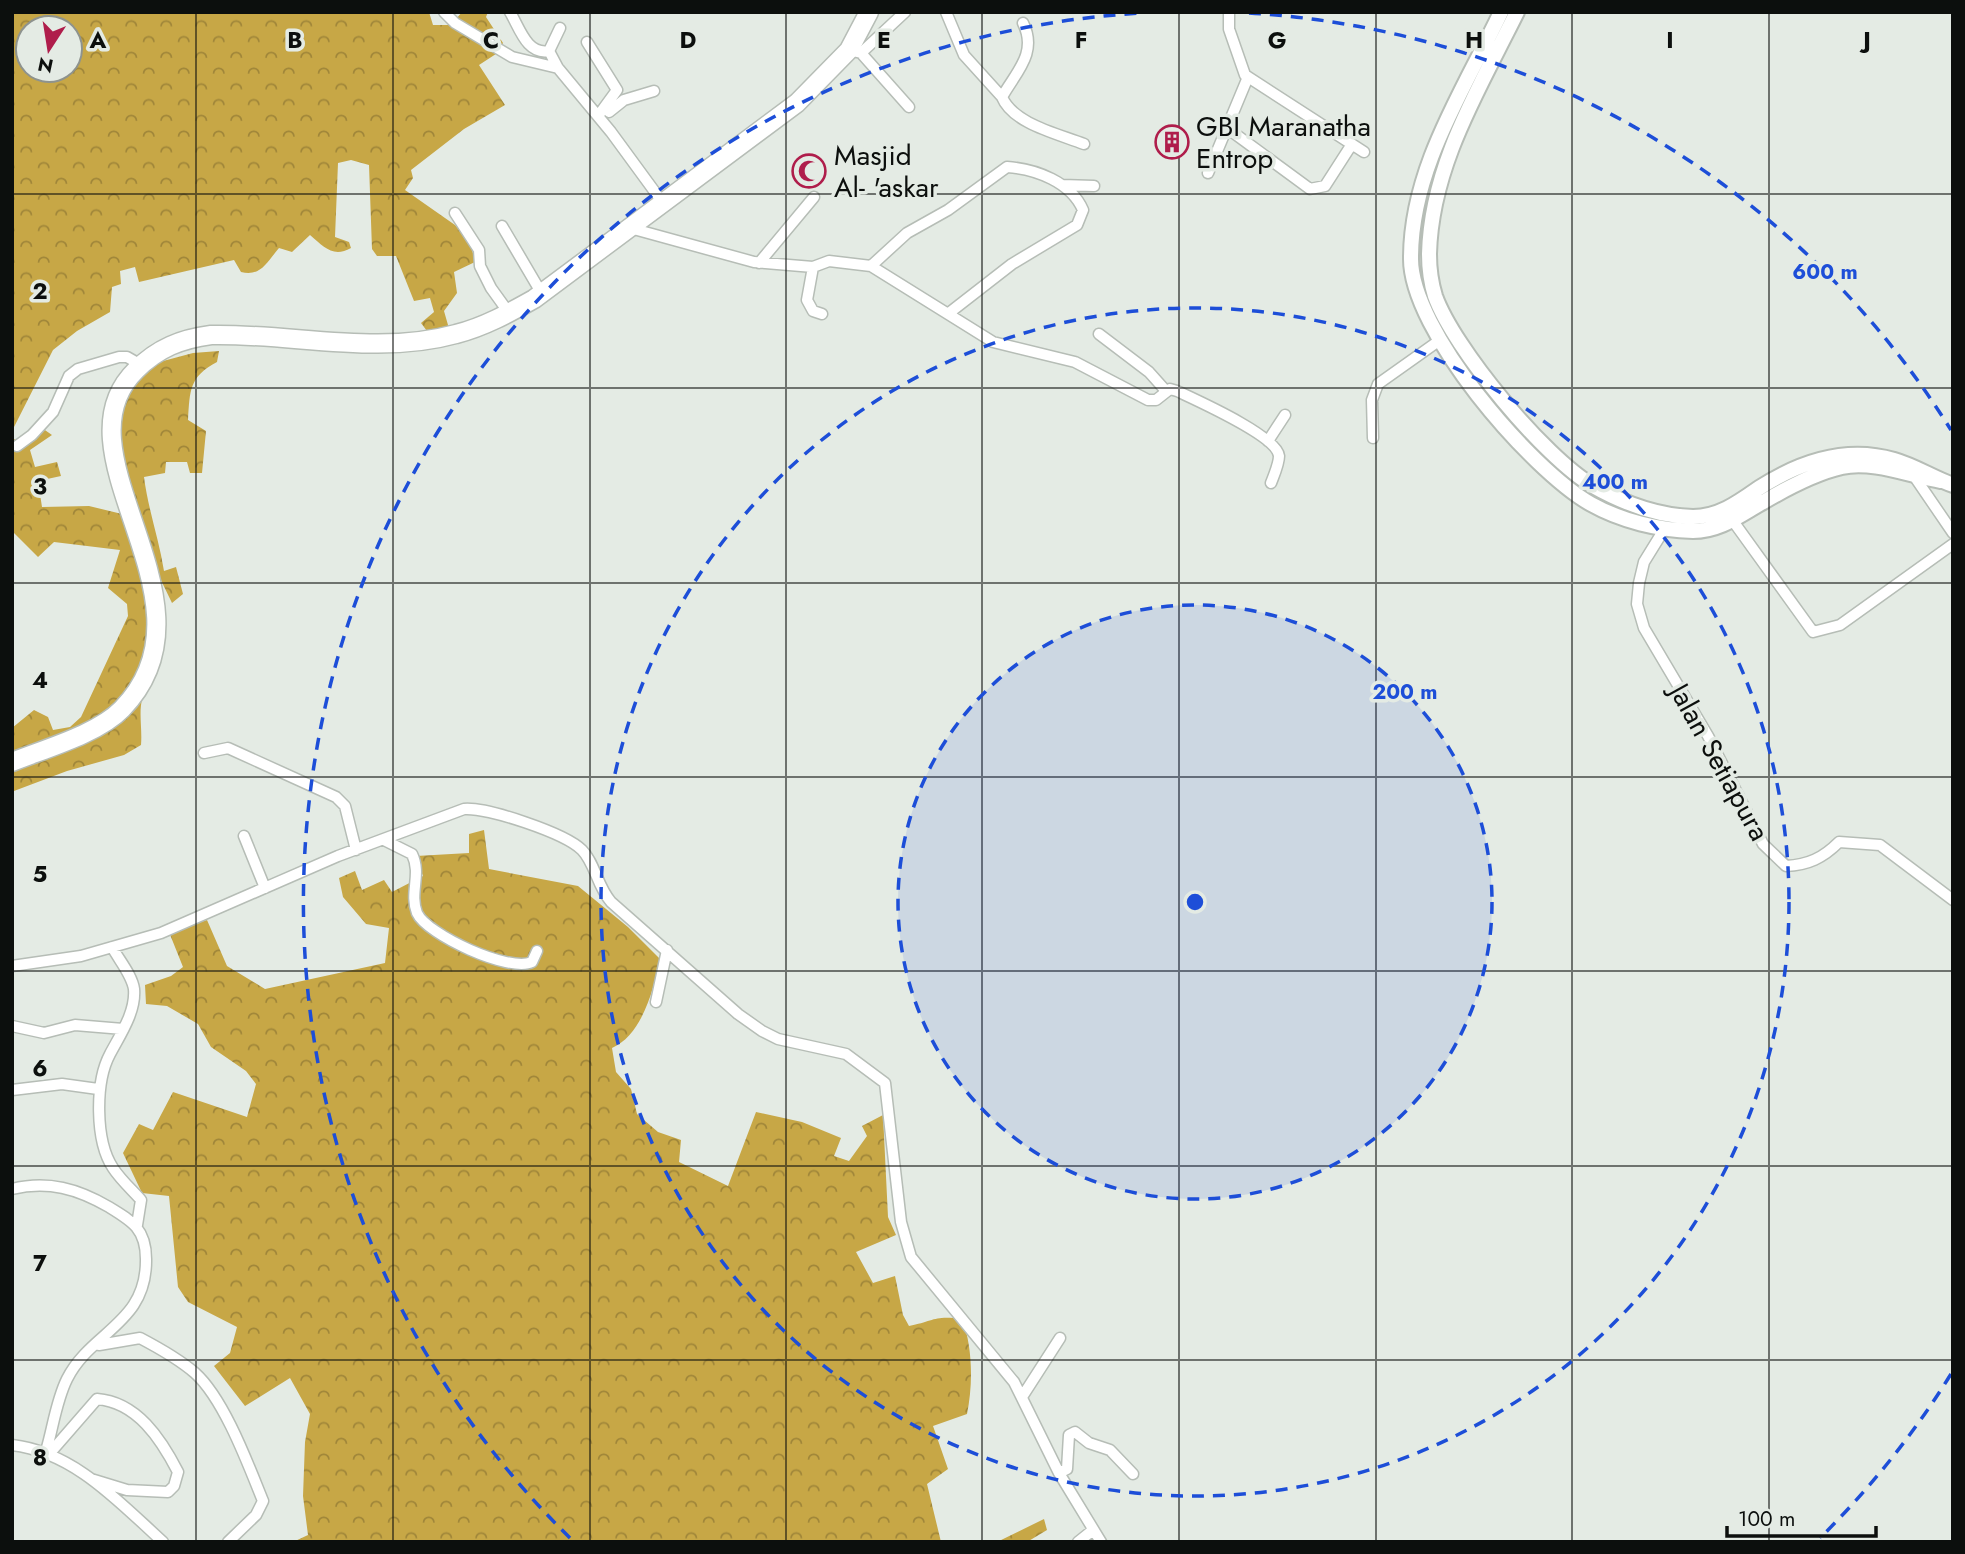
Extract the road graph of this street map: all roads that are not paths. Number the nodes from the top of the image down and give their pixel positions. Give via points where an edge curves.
1 (444, 12) edge
2 (510, 12) edge
3 (869, 12) edge
4 (905, 12) edge
5 (946, 12) edge
6 (1229, 12) edge
7 (1502, 12) edge
8 (1517, 12) edge
9 (1023, 23) dead end
10 (560, 28) dead end
11 (587, 42) dead end
12 (549, 51) junction
13 (855, 51) junction
14 (558, 68) junction
15 (1248, 77) junction
16 (654, 90) dead end
17 (1002, 97) junction
18 (909, 107) dead end
19 (599, 117) junction
20 (1227, 128) junction
21 (1084, 144) dead end
22 (1352, 144) junction
23 (1364, 152) dead end
24 (1208, 173) dead end
25 (1062, 185) junction
26 (1094, 186) dead end
27 (814, 197) dead end
28 (663, 204) junction
29 (455, 213) dead end
30 (502, 226) dead end
31 (630, 228) junction
32 (759, 263) junction
33 (871, 266) junction
34 (813, 267) junction
35 (541, 294) junction
36 (509, 313) junction
37 (950, 313) junction
38 (822, 314) dead end
39 (1099, 334) dead end
40 (1440, 340) junction
41 (141, 365) junction
42 (1166, 391) junction
43 (1285, 415) dead end
44 (1373, 438) dead end
45 (1268, 441) junction
46 (17, 446) dead end
47 (1911, 471) junction
48 (1271, 483) dead end
49 (1947, 483) edge
50 (1674, 515) junction
51 (1733, 520) junction
52 (1665, 528) junction
53 (1953, 533) edge
54 (1953, 544) edge
55 (204, 753) dead end
56 (12, 762) edge
57 (244, 836) dead end
58 (384, 840) junction
59 (356, 850) junction
60 (265, 888) junction
61 (1953, 900) edge
62 (112, 947) junction
63 (667, 950) junction
64 (537, 951) dead end
65 (12, 967) edge
66 (656, 1002) dead end
67 (12, 1026) edge
68 (123, 1029) junction
69 (98, 1089) junction
70 (12, 1090) edge
71 (12, 1189) edge
72 (137, 1225) junction
73 (1059, 1338) dead end
74 (98, 1345) junction
75 (1022, 1397) junction
76 (12, 1445) edge
77 (48, 1452) junction
78 (1059, 1473) junction
79 (1133, 1474) dead end
80 (91, 1479) junction
81 (1094, 1530) junction
82 (163, 1542) edge
83 (228, 1542) edge
84 (1078, 1542) edge
85 (1101, 1542) edge

1 - 14 street via 512,57
2 - 12 street via 531,48
3 - 13 highway
4 - 13 street
5 - 17 street via 964,55
6 - 15 street via 1229,29
7 - 40 street via 1436,146 1412,235 1410,262 1418,293
8 - 50 street via 1451,145 1429,253 1436,298 1481,372 1559,460 1605,492 1656,513
9 - 17 street via 1030,41 1024,64
10 - 12 street
11 - 19 street via 617,90
12 - 14 street
13 - 18 street
13 - 28 highway via 797,103
14 - 19 street
15 - 20 street
15 - 22 street
16 - 19 street via 624,100
17 - 21 street via 1012,111 1028,121
19 - 28 street
20 - 22 street via 1310,189 1325,186
20 - 24 street
22 - 23 street
25 - 26 street
25 - 33 street via 1007,167 907,233
25 - 37 street via 1073,191 1083,210 1077,225 1002,270
27 - 32 street
28 - 31 highway
29 - 36 street via 479,250 480,266 491,288
30 - 35 street
31 - 32 street
31 - 35 highway
32 - 34 street
33 - 34 street via 828,261
33 - 37 street
34 - 38 street via 807,300 813,311
35 - 36 highway
36 - 41 highway via 454,335 411,341 188,338 165,347
37 - 42 street via 993,342 1075,362 1148,400 1156,400
39 - 42 street
40 - 44 street via 1378,384 1372,400
40 - 52 street via 1493,413 1563,484 1605,511
41 - 46 street via 119,357 78,369 69,376 53,412
41 - 56 highway via 120,392 110,426 114,461 152,577 156,614 151,658 142,681 120,712 90,730
42 - 45 street via 1200,402
43 - 45 street
45 - 48 street via 1279,457
47 - 49 street
47 - 50 street via 1874,455 1846,453 1819,458 1762,486 1733,507 1702,517
47 - 51 street via 1845,466 1785,489
47 - 53 street
50 - 52 street, Jalan Setiapura
51 - 52 street via 1711,530
51 - 54 street via 1812,632 1840,625
52 - 61 street, Jalan Setiapura via 1644,562 1639,583 1637,604 1644,628 1708,736 1763,844 1786,866 1814,861 1839,842 1880,845
55 - 59 street via 228,748 336,797 345,806
57 - 60 street
58 - 59 street
58 - 63 street via 446,814 475,808 554,833 582,850 601,890
58 - 64 street via 412,854 418,875 413,897 425,925 515,965 532,962
59 - 60 street
60 - 62 street via 161,933
62 - 65 street
62 - 68 street via 133,982 131,1013
63 - 66 street
63 - 75 street via 762,1031 846,1054 885,1083 901,1222 911,1257
67 - 68 street via 44,1032 75,1025
68 - 69 street via 102,1070
69 - 70 street via 62,1084
69 - 72 street via 105,1151 112,1167 141,1200
71 - 72 street via 37,1184 69,1188
72 - 74 street via 146,1244 143,1288 134,1307
73 - 75 street
74 - 77 street via 67,1379
74 - 83 street via 140,1339 195,1374 211,1392 263,1501
75 - 78 street
76 - 77 street
77 - 80 street
77 - 80 street via 87,1407 97,1399 108,1400 152,1430 178,1472 168,1492 127,1490
78 - 79 street via 1067,1469 1069,1435 1075,1432 1110,1450
78 - 81 street
80 - 82 street
81 - 84 street
81 - 85 street

